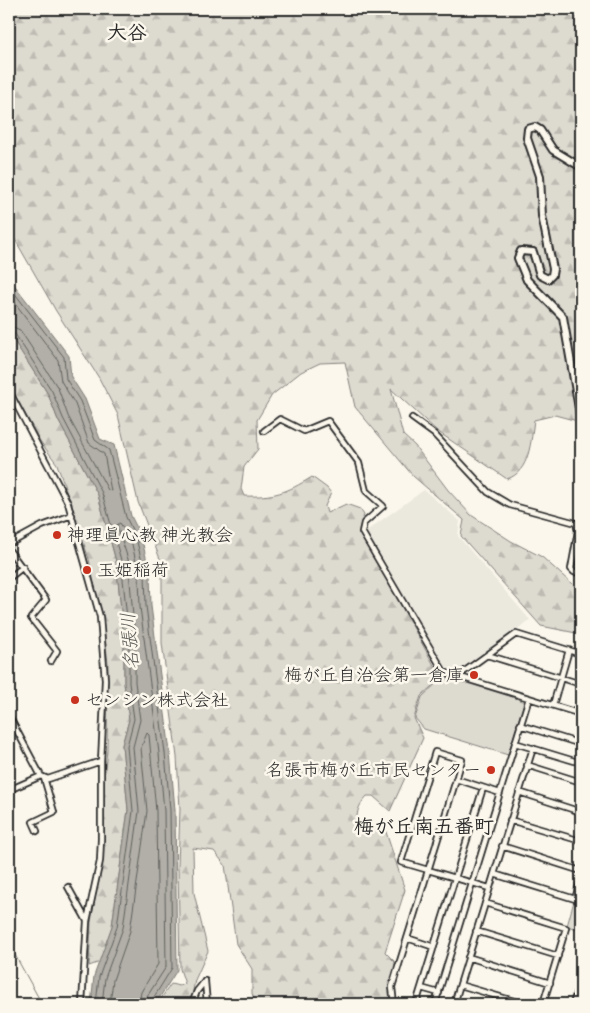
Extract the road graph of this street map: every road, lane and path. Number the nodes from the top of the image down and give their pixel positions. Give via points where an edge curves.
1 (581, 167) edge
2 (9, 391) edge
3 (412, 418) dead end
4 (581, 420) edge
5 (581, 430) edge
6 (264, 431) dead end
7 (581, 439) edge
8 (72, 514) junction
9 (9, 544) edge
10 (9, 550) edge
11 (23, 567) junction
12 (581, 573) edge
13 (9, 578) edge
14 (569, 650) junction
15 (581, 654) edge
16 (487, 655) junction
17 (51, 661) dead end
18 (458, 676) junction
19 (561, 678) junction
20 (581, 684) edge
21 (529, 698) junction
22 (553, 705) junction
23 (581, 714) edge
24 (9, 717) edge
25 (520, 725) junction
26 (515, 743) junction
27 (581, 744) edge
28 (533, 748) junction
29 (101, 761) junction
30 (581, 763) edge
31 (527, 765) junction
32 (42, 777) junction
33 (456, 779) junction
34 (581, 782) edge
35 (483, 788) junction
36 (9, 790) edge
37 (519, 792) junction
38 (500, 793) junction
39 (581, 812) edge
40 (510, 820) junction
41 (38, 831) dead end
42 (581, 841) edge
43 (502, 846) junction
44 (428, 870) junction
45 (581, 871) edge
46 (494, 874) junction
47 (455, 878) junction
48 (581, 879) edge
49 (472, 883) junction
50 (68, 886) dead end
51 (489, 888) junction
52 (485, 903) junction
53 (87, 921) junction
54 (476, 930) junction
55 (407, 938) junction
56 (434, 947) junction
57 (558, 956) junction
58 (468, 957) junction
59 (581, 978) edge
60 (550, 983) junction
61 (460, 985) junction
62 (421, 988) junction
63 (579, 992) edge
64 (438, 993) junction
65 (82, 1004) edge
66 (192, 1004) edge
67 (207, 1004) edge
68 (394, 1004) edge
69 (416, 1004) edge
70 (435, 1004) edge
71 (454, 1004) edge
72 (524, 1004) edge
73 (543, 1004) edge
74 (573, 1004) edge

1 - 4 street via 553,150 540,130 535,127 528,129 527,138 540,176 542,216 552,275 548,279 540,275 533,252 521,251 518,258 527,280 563,317
2 - 8 street via 63,490
3 - 12 street via 434,434 488,492 510,505 576,523 578,532 571,569
5 - 7 street
6 - 18 street via 280,419 304,431 328,421 360,463 366,491 383,506 364,523 362,532 444,672
8 - 9 street
8 - 29 street via 100,617 105,674
10 - 11 street
11 - 13 street
11 - 17 street via 46,600 31,618 57,652
14 - 15 street
14 - 16 street via 516,634
14 - 19 street
16 - 18 street
16 - 19 street
18 - 21 street
19 - 20 street
19 - 22 street
21 - 22 street
21 - 25 street
22 - 23 street
24 - 32 street
25 - 26 street
25 - 27 street
26 - 28 street
26 - 38 street
28 - 30 street
28 - 31 street
29 - 32 street via 53,777
29 - 53 street via 100,861
31 - 34 street
31 - 37 street
32 - 36 street
32 - 41 street via 56,811 33,822
33 - 35 street
33 - 44 street
33 - 44 street via 462,760 435,752 401,862
35 - 38 street
35 - 47 street
37 - 39 street
37 - 40 street
38 - 49 street
40 - 42 street
40 - 43 street
43 - 45 street
43 - 46 street
44 - 47 street
44 - 55 street
46 - 48 street via 575,899
46 - 51 street
47 - 49 street
47 - 56 street
49 - 51 street
49 - 64 street
50 - 53 street
51 - 52 street
52 - 54 street
52 - 57 street via 566,928
53 - 65 street
54 - 57 street
54 - 58 street
55 - 56 street
55 - 68 street via 392,987
56 - 62 street
57 - 60 street
58 - 60 street
58 - 61 street
59 - 63 street
60 - 73 street
61 - 71 street
61 - 72 street
62 - 64 street
62 - 69 street
63 - 74 street
64 - 70 street
66 - 67 street via 196,991 205,981

